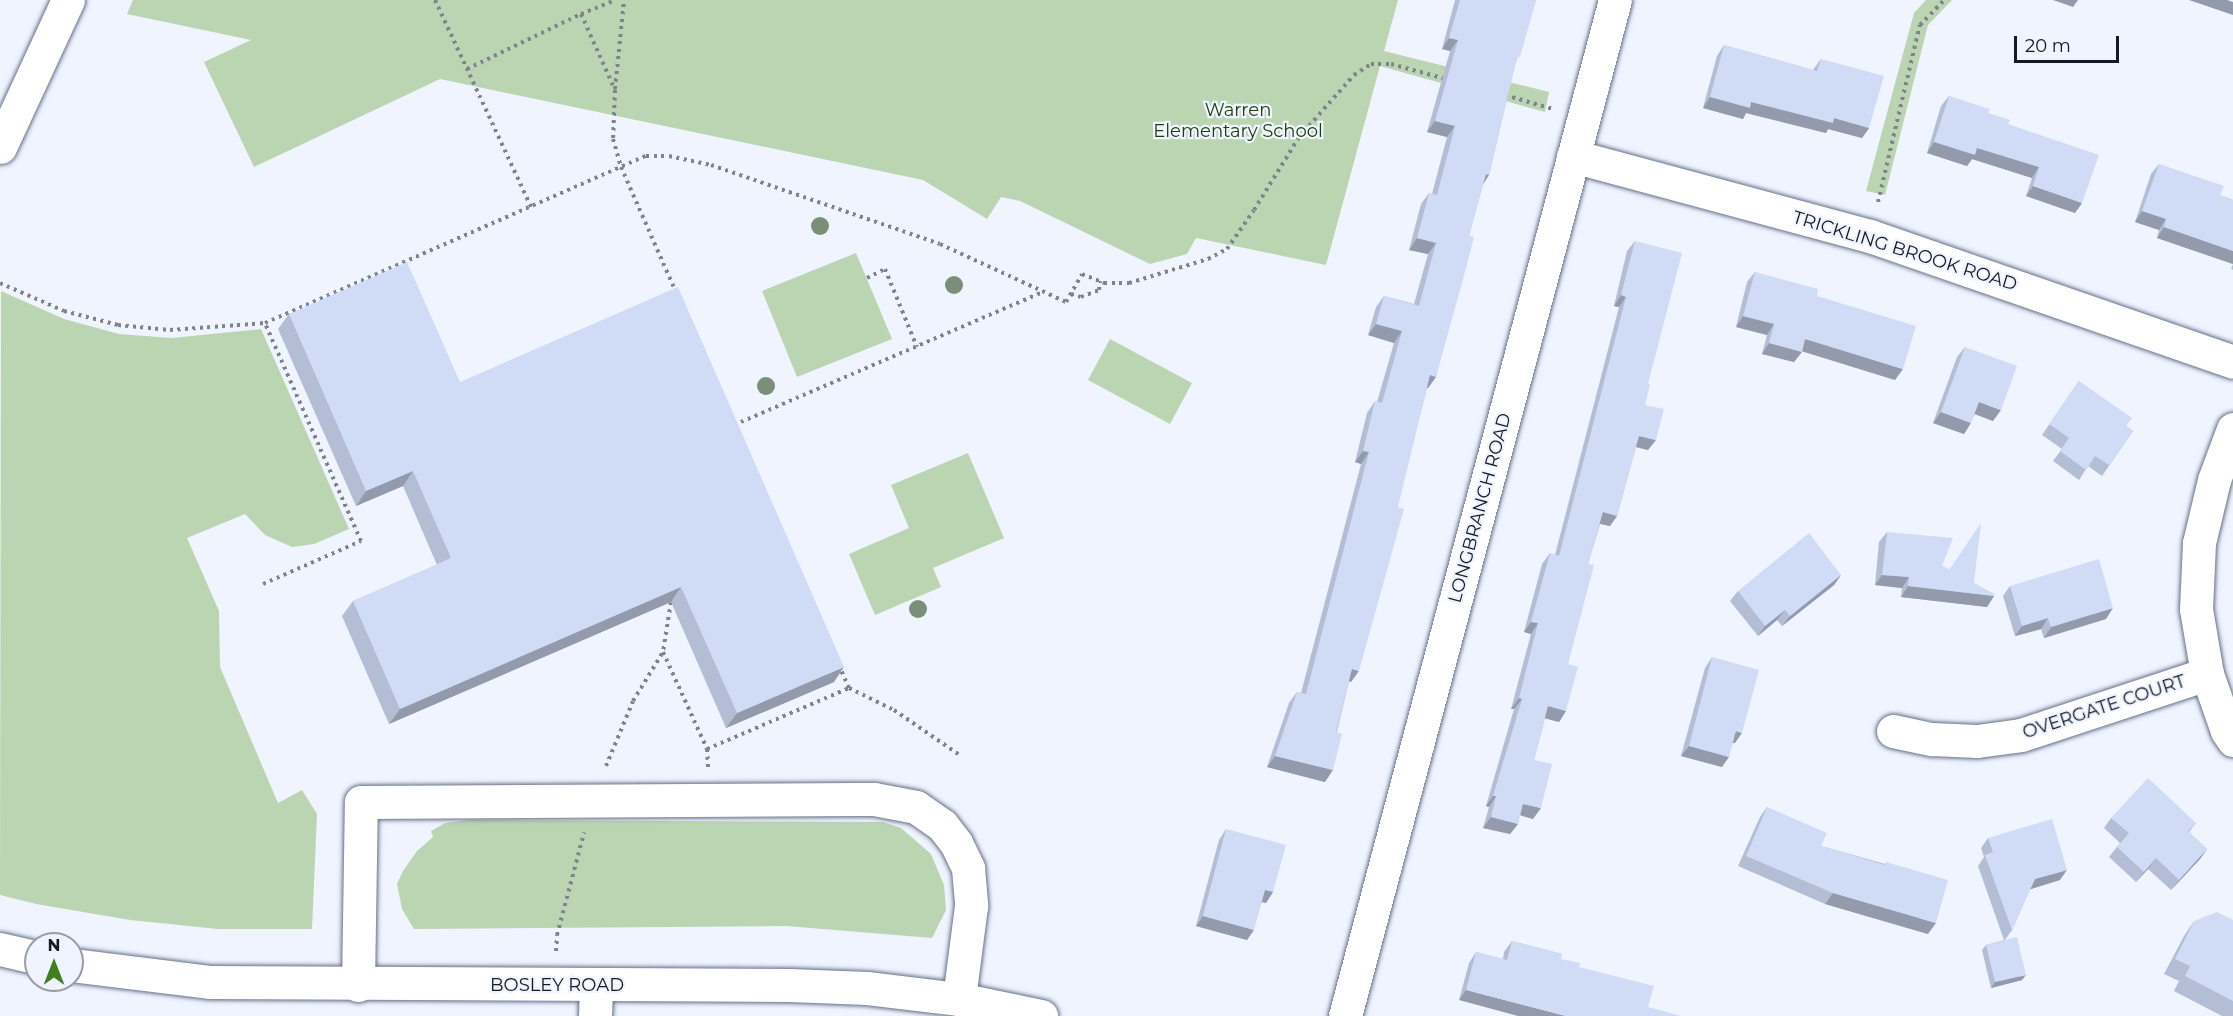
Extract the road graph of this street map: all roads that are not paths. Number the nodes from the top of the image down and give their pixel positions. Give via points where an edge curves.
1 (69, 0) edge
2 (1616, 0) edge
3 (0, 147) edge
4 (1573, 156) junction
5 (2233, 362) edge
6 (2233, 429) edge
7 (2207, 674) junction
8 (1893, 731) dead end
9 (2233, 740) edge
10 (0, 949) edge
11 (24, 954) edge
12 (84, 967) edge
13 (358, 985) junction
14 (959, 999) junction
15 (596, 1000) edge
16 (1041, 1016) edge
17 (1345, 1016) edge

1 - 3 street
2 - 4 street, LONGBRANCH ROAD
4 - 5 street, TRICKLING BROOK ROAD via 1870,236
4 - 17 street, LONGBRANCH ROAD
6 - 7 street via 2214,480 2199,543 2196,609
7 - 8 street, OVERGATE COURT via 2021,735 1966,741
7 - 9 street
10 - 11 street
12 - 13 street, BOSLEY ROAD via 211,982
13 - 14 street via 361,802 874,799 916,807 942,825 968,868 971,906
13 - 15 street, BOSLEY ROAD
14 - 15 street, BOSLEY ROAD via 867,988 789,985
14 - 16 street, BOSLEY ROAD

